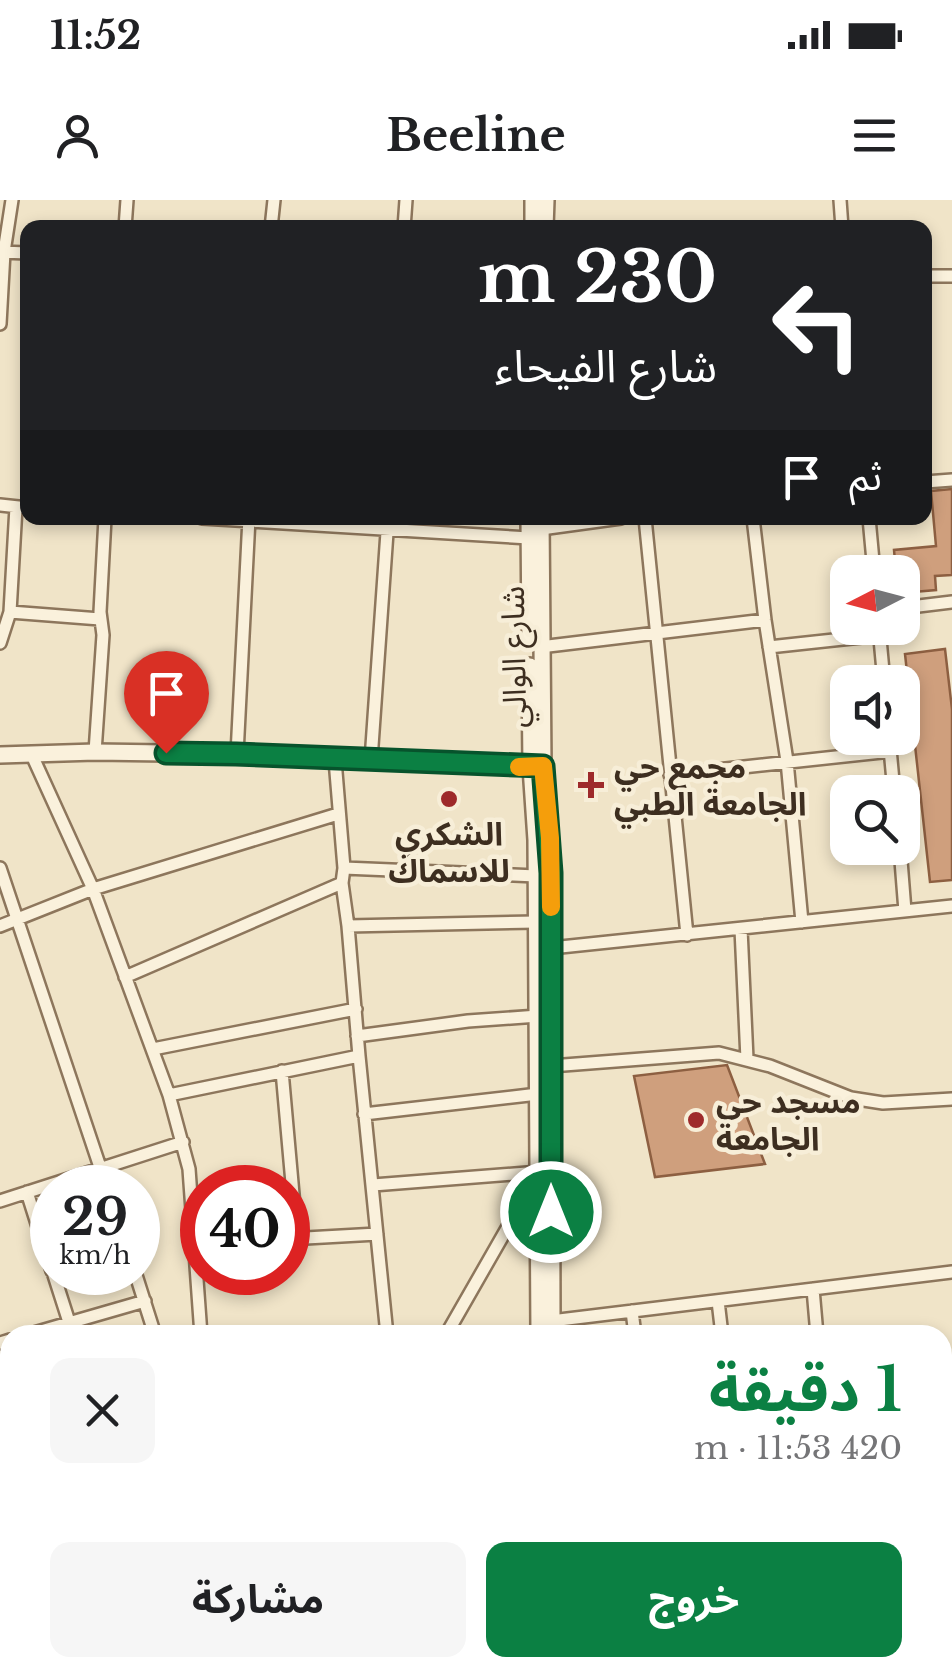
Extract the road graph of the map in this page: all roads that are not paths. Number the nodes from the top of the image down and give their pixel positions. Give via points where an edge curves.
1 (12, 200) edge
2 (2, 252) edge
3 (0, 324) edge
4 (20, 525) edge
5 (105, 525) edge
6 (248, 525) edge
7 (388, 525) edge
8 (535, 525) edge
9 (646, 525) edge
10 (754, 525) edge
11 (870, 525) edge
12 (872, 555) edge
13 (952, 602) edge
14 (920, 606) edge
15 (10, 612) junction
16 (100, 619) junction
17 (765, 620) junction
18 (656, 634) junction
19 (830, 638) edge
20 (0, 643) edge
21 (540, 647) junction
22 (769, 647) junction
23 (96, 752) junction
24 (30, 753) junction
25 (236, 754) junction
26 (830, 754) edge
27 (0, 755) edge
28 (336, 760) junction
29 (371, 760) junction
30 (787, 762) junction
31 (537, 767) junction
32 (670, 774) junction
33 (338, 814) junction
34 (901, 865) edge
35 (0, 868) edge
36 (344, 868) junction
37 (536, 876) junction
38 (342, 883) junction
39 (93, 889) junction
40 (952, 906) edge
41 (905, 911) junction
42 (18, 919) junction
43 (536, 922) junction
44 (802, 922) junction
45 (0, 926) edge
46 (348, 926) junction
47 (740, 929) junction
48 (687, 935) junction
49 (551, 948) junction
50 (125, 977) junction
51 (356, 1009) junction
52 (538, 1016) junction
53 (357, 1036) junction
54 (152, 1049) junction
55 (359, 1056) junction
56 (747, 1059) junction
57 (551, 1066) junction
58 (282, 1071) junction
59 (538, 1094) junction
60 (168, 1095) junction
61 (952, 1099) edge
62 (364, 1114) junction
63 (183, 1142) junction
64 (99, 1165) edge
65 (110, 1165) edge
66 (187, 1165) edge
67 (288, 1165) edge
68 (539, 1172) junction
69 (372, 1184) junction
70 (30, 1191) edge
71 (27, 1192) junction
72 (0, 1200) edge
73 (30, 1201) edge
74 (377, 1234) junction
75 (310, 1238) edge
76 (952, 1272) edge
77 (813, 1289) junction
78 (60, 1295) edge
79 (143, 1295) edge
80 (199, 1295) edge
81 (145, 1300) junction
82 (718, 1301) junction
83 (632, 1311) junction
84 (69, 1322) junction
85 (59, 1325) edge
86 (152, 1325) edge
87 (200, 1325) edge
88 (386, 1325) edge
89 (452, 1325) edge
90 (538, 1325) edge
91 (552, 1325) edge
92 (566, 1325) edge
93 (634, 1325) edge
94 (721, 1325) edge
95 (816, 1325) edge

1 - 2 street
2 - 3 street
4 - 15 street
5 - 16 street
6 - 25 street
7 - 29 street
8 - 21 street, شارع الوالي
8 - 31 street, شارع الوالي
9 - 18 street
10 - 17 street
11 - 12 street
13 - 14 street
15 - 16 street
15 - 20 street
16 - 23 street
17 - 18 street
17 - 22 street
18 - 21 street
18 - 32 street
19 - 22 street
21 - 31 street, شارع الوالي
22 - 30 street
23 - 24 street
23 - 25 street
24 - 27 street
24 - 39 street
25 - 28 street
26 - 30 street
28 - 29 street
28 - 33 street
29 - 31 street
30 - 32 street
30 - 44 street
31 - 37 street, شارع الوالي
31 - 49 street, شارع الوالي via 551,873
32 - 48 street
33 - 36 street
33 - 39 street
34 - 41 street
35 - 42 street
36 - 37 street
36 - 38 street
37 - 43 street, شارع الوالي
38 - 46 street
38 - 50 street
39 - 42 street
39 - 50 street
40 - 41 street
41 - 44 street
42 - 45 street
42 - 64 street
43 - 46 street
43 - 52 street, شارع الوالي
44 - 47 street
46 - 51 street
47 - 48 street
47 - 56 street
48 - 49 street
49 - 57 street, شارع الوالي
50 - 54 street
51 - 53 street
51 - 54 street
52 - 53 street
52 - 59 street, شارع الوالي
53 - 55 street
54 - 60 street
55 - 58 street
55 - 62 street
56 - 57 street via 719,1053
56 - 61 street via 851,1098
57 - 91 street, شارع الوالي
58 - 60 street
58 - 67 street
59 - 62 street
59 - 68 street, شارع الوالي
60 - 63 street
62 - 69 street
63 - 65 street
63 - 66 street
68 - 69 street
68 - 89 street
68 - 90 street, شارع الوالي
69 - 74 street
70 - 71 street
71 - 72 street
71 - 73 street
74 - 75 street
74 - 88 street
76 - 77 street
77 - 82 street
77 - 95 street
78 - 84 street
79 - 81 street
80 - 87 street
81 - 84 street
81 - 86 street
82 - 83 street
82 - 94 street
83 - 92 street
83 - 93 street
84 - 85 street

